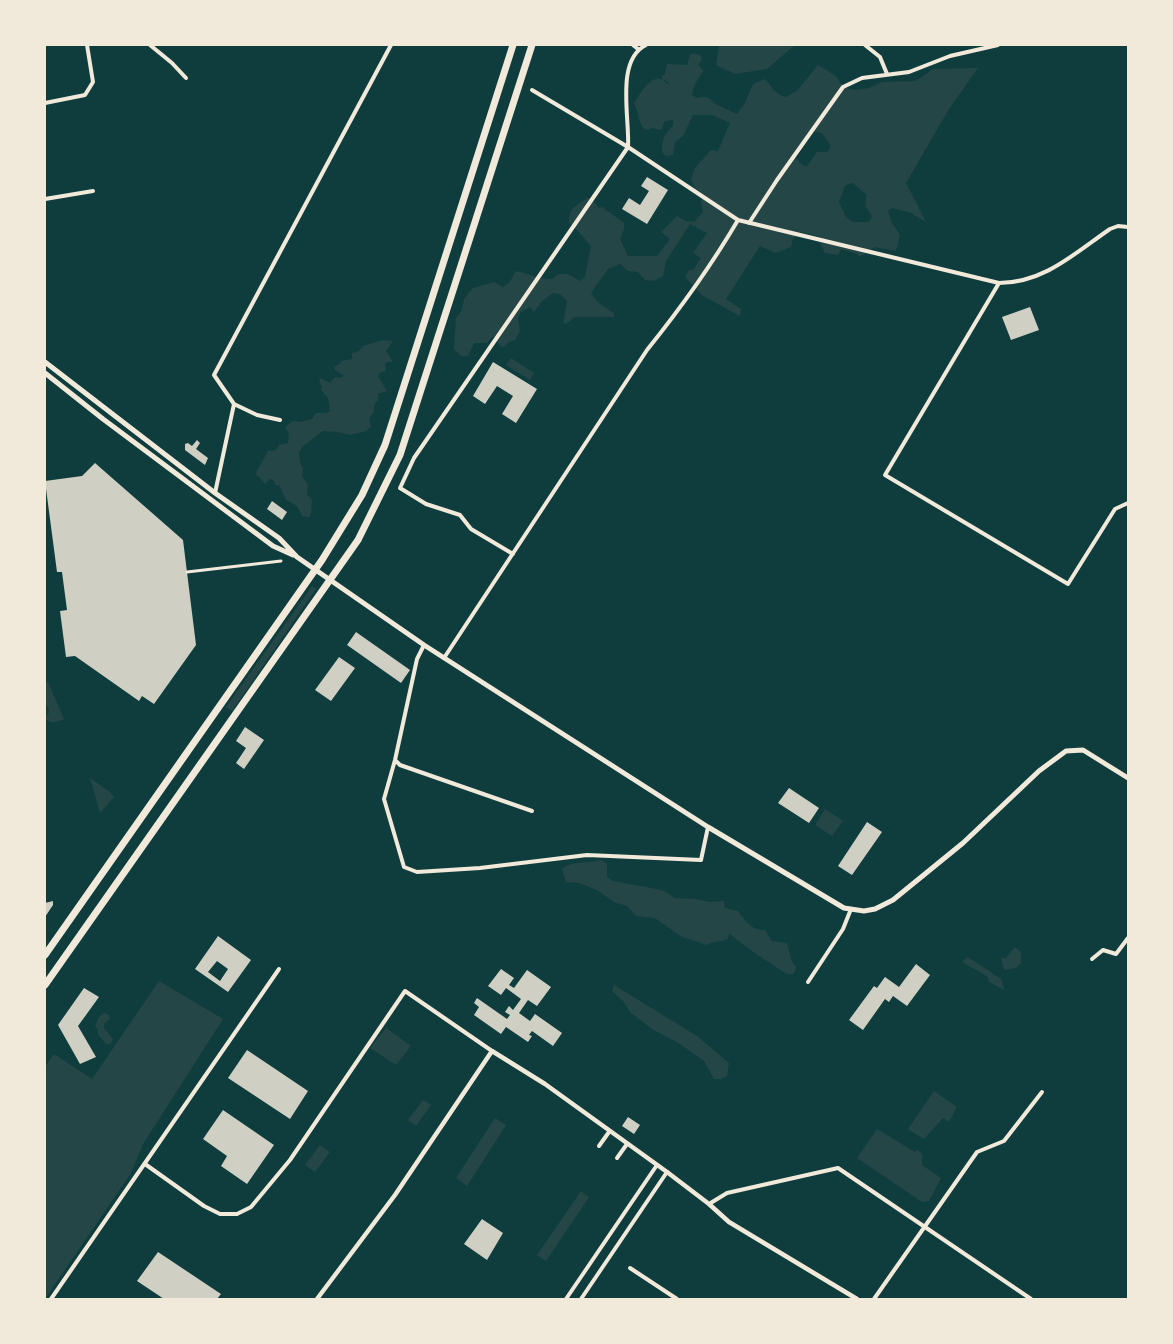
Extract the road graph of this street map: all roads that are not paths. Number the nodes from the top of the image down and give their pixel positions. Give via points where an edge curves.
1 (87, 45) edge
2 (150, 45) edge
3 (392, 45) edge
4 (513, 45) edge
5 (532, 45) edge
6 (633, 45) edge
7 (646, 45) edge
8 (865, 45) edge
9 (998, 45) edge
10 (638, 49) junction
11 (887, 74) junction
12 (186, 78) dead end
13 (532, 90) dead end
14 (45, 103) edge
15 (628, 147) junction
16 (93, 191) dead end
17 (45, 199) edge
18 (738, 220) junction
19 (749, 223) junction
20 (1128, 226) edge
21 (999, 283) junction
22 (45, 362) edge
23 (45, 373) edge
24 (234, 404) junction
25 (280, 420) dead end
26 (391, 428) junction
27 (407, 433) junction
28 (215, 493) junction
29 (211, 500) junction
30 (1128, 503) edge
31 (513, 554) junction
32 (297, 557) junction
33 (281, 561) dead end
34 (315, 570) junction
35 (187, 572) dead end
36 (329, 580) junction
37 (424, 645) junction
38 (444, 658) junction
39 (395, 760) junction
40 (1128, 778) edge
41 (532, 811) dead end
42 (708, 827) junction
43 (854, 909) junction
44 (1128, 938) edge
45 (45, 955) edge
46 (1092, 959) dead end
47 (279, 969) dead end
48 (808, 982) dead end
49 (45, 986) edge
50 (492, 1051) junction
51 (1042, 1092) dead end
52 (609, 1131) junction
53 (627, 1144) junction
54 (599, 1146) dead end
55 (617, 1158) dead end
56 (145, 1164) junction
57 (657, 1165) junction
58 (667, 1172) junction
59 (709, 1204) junction
60 (925, 1226) junction
61 (630, 1268) dead end
62 (320, 1298) edge
63 (51, 1299) edge
64 (566, 1299) edge
65 (580, 1299) edge
66 (676, 1299) edge
67 (857, 1299) edge
68 (874, 1299) edge
69 (1031, 1299) edge

1 - 14 street via 93,82 85,95
2 - 12 street
3 - 24 street via 214,375
4 - 26 highway
5 - 27 highway
6 - 10 street
7 - 10 street
8 - 11 street via 880,57
9 - 11 street via 950,56 909,72
10 - 15 street via 627,71
11 - 19 street via 862,78 843,87
13 - 15 street
15 - 18 street
15 - 31 street via 414,458 400,488 426,504 460,515 471,529
16 - 17 street
18 - 19 street
18 - 31 street
19 - 21 street
20 - 21 street via 1110,229 1046,273 1016,283
21 - 30 street via 885,475 1068,584 1114,509
22 - 28 main road
23 - 29 main road
24 - 25 street
24 - 28 street
26 - 27 highway via 395,435
26 - 34 highway via 362,495
27 - 36 highway via 358,540
28 - 29 main road
28 - 32 main road via 279,538
29 - 32 main road via 273,546
31 - 38 street
32 - 34 main road
33 - 35 street
34 - 36 main road
34 - 45 highway
36 - 37 main road
36 - 49 highway
37 - 38 main road
37 - 39 street via 417,659
38 - 42 main road
39 - 41 street
39 - 42 street via 384,799 404,867 417,872 587,855 701,860
40 - 43 main road via 1083,750 1066,751 892,900 875,909
42 - 43 main road via 832,902
43 - 48 street
44 - 46 street via 1118,953 1103,950
47 - 56 street
50 - 52 street
50 - 56 street via 405,990 290,1161 251,1207 237,1214 220,1214
50 - 62 street
51 - 60 street via 1004,1141 977,1152
52 - 53 street
52 - 54 street
53 - 55 street
53 - 57 street
56 - 63 street
57 - 58 street
57 - 64 street
58 - 59 street
58 - 65 street
59 - 60 street via 727,1193 838,1168
59 - 67 street via 729,1222
60 - 68 street
60 - 69 street
61 - 66 street

